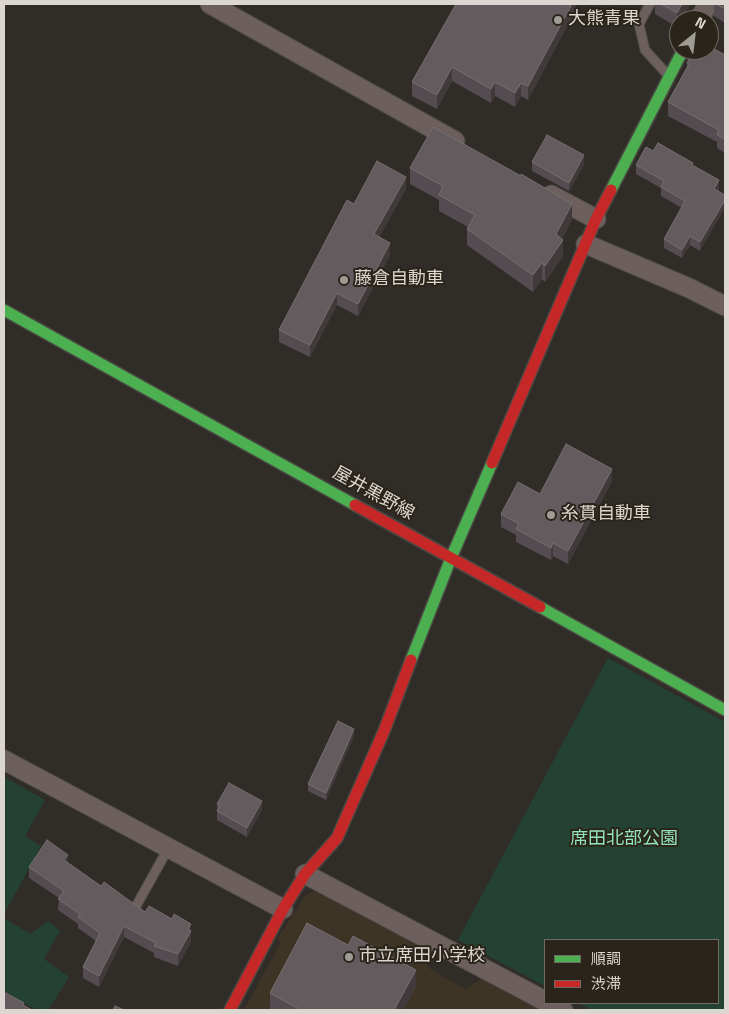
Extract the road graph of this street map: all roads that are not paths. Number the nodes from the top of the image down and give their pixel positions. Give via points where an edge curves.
1 (210, 4) edge
2 (650, 4) edge
3 (678, 60) edge
4 (670, 76) junction
5 (467, 148) edge
6 (536, 186) edge
7 (596, 220) junction
8 (586, 244) junction
9 (725, 306) edge
10 (4, 310) edge
11 (451, 558) junction
12 (725, 710) edge
13 (4, 760) edge
14 (169, 847) junction
15 (305, 874) junction
16 (135, 908) edge
17 (283, 909) junction
18 (544, 1000) edge
19 (551, 1004) edge
20 (230, 1010) edge
21 (563, 1010) edge

1 - 5 street
2 - 4 lane via 639,24 645,50
3 - 4 street
4 - 7 street
6 - 7 street
7 - 8 street
8 - 9 street
8 - 11 street
10 - 11 street, 屋井黒野線
11 - 12 street, 屋井黒野線
11 - 15 street via 384,731 337,838
13 - 14 street
14 - 16 lane
14 - 17 street
15 - 17 street
15 - 18 street
17 - 20 street
19 - 21 street

